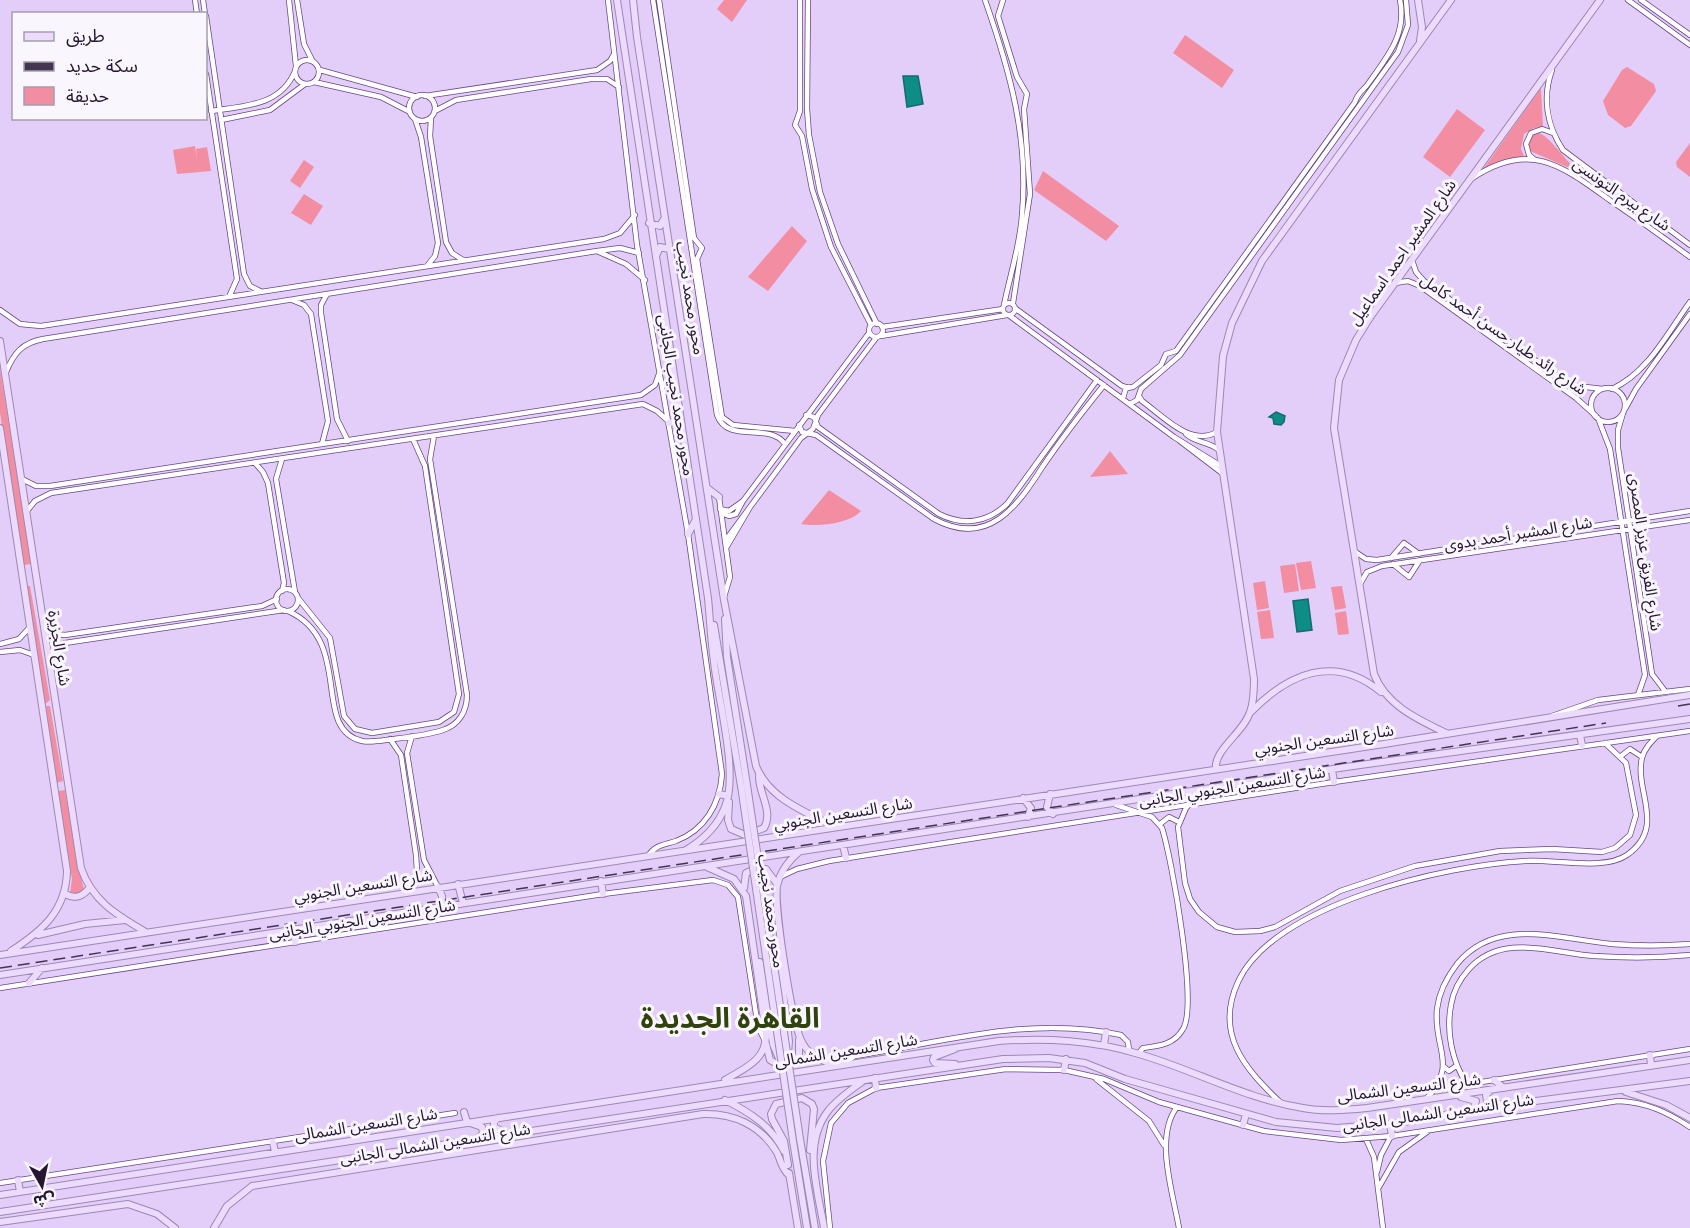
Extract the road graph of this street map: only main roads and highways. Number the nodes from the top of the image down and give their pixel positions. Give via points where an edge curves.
1 (617, 0) edge
2 (633, 0) edge
3 (1418, 0) edge
4 (1451, 0) edge
5 (1600, 0) edge
6 (1419, 44) junction
7 (630, 101) junction
8 (621, 102) road end
9 (664, 214) junction
10 (649, 224) junction
11 (669, 249) junction
12 (655, 262) junction
13 (0, 341) edge
14 (680, 421) junction
15 (669, 423) road end
16 (0, 428) edge
17 (1, 442) edge
18 (707, 488) junction
19 (719, 497) road end
20 (696, 520) junction
21 (688, 534) road end
22 (35, 567) junction
23 (21, 569) junction
24 (37, 582) junction
25 (23, 585) junction
26 (708, 598) junction
27 (724, 598) junction
28 (1374, 682) junction
29 (1690, 695) edge
30 (1253, 696) junction
31 (1260, 702) junction
32 (41, 706) junction
33 (56, 708) junction
34 (1250, 713) junction
35 (1690, 719) edge
36 (1447, 734) junction
37 (1580, 735) junction
38 (1582, 746) road end
39 (1216, 768) junction
40 (1332, 770) junction
41 (759, 774) junction
42 (1334, 782) road end
43 (744, 786) junction
44 (719, 794) road end
45 (1050, 794) junction
46 (728, 796) junction
47 (1022, 798) junction
48 (1053, 814) junction
49 (1028, 818) junction
50 (837, 828) junction
51 (843, 845) junction
52 (801, 851) junction
53 (682, 852) junction
54 (846, 858) road end
55 (704, 866) junction
56 (601, 881) junction
57 (458, 884) junction
58 (777, 885) junction
59 (90, 887) junction
60 (438, 887) junction
61 (744, 892) junction
62 (64, 893) junction
63 (603, 894) road end
64 (463, 903) junction
65 (442, 906) junction
66 (126, 920) junction
67 (294, 929) junction
68 (144, 931) junction
69 (781, 936) junction
70 (33, 937) junction
71 (753, 940) junction
72 (295, 942) road end
73 (8, 953) junction
74 (0, 955) edge
75 (42, 968) junction
76 (0, 975) edge
77 (29, 983) road end
78 (1106, 1032) road end
79 (798, 1035) junction
80 (766, 1043) junction
81 (1104, 1045) junction
82 (960, 1047) junction
83 (1650, 1056) road end
84 (1066, 1059) junction
85 (783, 1060) junction
86 (1690, 1060) edge
87 (839, 1065) junction
88 (962, 1065) junction
89 (1651, 1066) junction
90 (1064, 1070) road end
91 (875, 1078) junction
92 (864, 1079) junction
93 (1494, 1080) road end
94 (1690, 1081) edge
95 (721, 1082) junction
96 (876, 1088) road end
97 (1504, 1088) junction
98 (1493, 1090) junction
99 (1623, 1091) junction
100 (1589, 1095) junction
101 (1455, 1096) junction
102 (725, 1100) junction
103 (1591, 1105) road end
104 (1505, 1106) junction
105 (1473, 1111) junction
106 (464, 1112) dead end
107 (1246, 1113) junction
108 (501, 1117) junction
109 (1690, 1118) edge
110 (467, 1122) junction
111 (1390, 1124) junction
112 (1243, 1125) road end
113 (510, 1133) junction
114 (1392, 1136) road end
115 (305, 1137) road end
116 (477, 1138) junction
117 (273, 1142) road end
118 (307, 1147) junction
119 (275, 1152) junction
120 (788, 1165) junction
121 (814, 1165) junction
122 (243, 1174) junction
123 (789, 1175) junction
124 (18, 1180) road end
125 (249, 1188) junction
126 (20, 1192) junction
127 (126, 1192) junction
128 (0, 1195) edge
129 (128, 1204) junction
130 (29, 1207) junction
131 (0, 1212) edge
132 (30, 1218) junction
133 (0, 1222) edge
134 (175, 1228) edge
135 (214, 1228) edge
136 (798, 1228) edge
137 (807, 1228) edge
138 (815, 1228) edge
139 (824, 1228) edge

1 - 7 main road, محور محمد نجيب
2 - 9 main road, محور محمد نجيب
3 - 6 main road via 1422,27
4 - 6 main road
5 - 28 main road, شارع المشير احمد اسماعيل via 1395,283 1356,340 1345,364 1336,396 1334,428
6 - 30 main road via 1263,259 1232,322 1223,356 1219,450 1254,679
7 - 8 main road
7 - 10 main road, محور محمد نجيب
9 - 10 main road via 660,226
9 - 11 main road, محور محمد نجيب
10 - 12 main road, محور محمد نجيب
11 - 12 main road via 658,248
11 - 18 main road, محور محمد نجيب
12 - 14 main road, محور محمد نجيب
13 - 22 main road, شارع الجزيرة
14 - 15 main road
14 - 20 main road, محور محمد نجيب
16 - 17 main road, شارع الجزيرة
17 - 23 main road, شارع الجزيرة
18 - 19 main road
18 - 27 main road, محور محمد نجيب
20 - 21 main road
20 - 26 main road, محور محمد نجيب
22 - 23 main road
22 - 24 main road, شارع الجزيرة
23 - 25 main road, شارع الجزيرة
24 - 25 main road via 29,580
24 - 33 main road, شارع الجزيرة
25 - 32 main road, شارع الجزيرة
26 - 43 main road, محور محمد نجيب
26 - 46 main road, محور محمد نجيب via 730,771
27 - 41 main road, محور محمد نجيب
27 - 43 main road, محور محمد نجيب via 727,657
28 - 31 main road via 1347,674 1311,673 1283,683
28 - 36 main road, شارع المشير احمد اسماعيل via 1412,716
29 - 36 main road, شارع التسعين الجنوبي
30 - 31 main road
30 - 34 main road
31 - 34 main road
32 - 33 main road via 50,704
32 - 62 main road, شارع الجزيرة via 67,871
33 - 59 main road, شارع الجزيرة via 81,868
34 - 39 main road via 1217,757
35 - 37 main road, شارع التسعين الجنوبي
36 - 39 main road, شارع التسعين الجنوبي
37 - 38 main road
37 - 40 main road, شارع التسعين الجنوبي
39 - 45 main road, شارع التسعين الجنوبي
40 - 42 main road
40 - 48 main road, شارع التسعين الجنوبي
41 - 46 main road, محور محمد نجيب via 768,817 759,832 745,835 731,829
41 - 50 main road via 785,801
43 - 85 main road, محور محمد نجيب, bridge
44 - 46 main road
45 - 47 main road, شارع التسعين الجنوبي
45 - 48 main road via 1046,802
46 - 53 main road, محور محمد نجيب via 712,829
47 - 49 main road via 1030,804
47 - 50 main road, شارع التسعين الجنوبي
48 - 49 main road, شارع التسعين الجنوبي
49 - 51 main road, شارع التسعين الجنوبي
50 - 53 main road, شارع التسعين الجنوبي
51 - 52 main road, شارع التسعين الجنوبي
51 - 54 main road
52 - 55 main road, شارع التسعين الجنوبي
52 - 58 main road via 788,863
53 - 57 main road, شارع التسعين الجنوبي
55 - 56 main road, شارع التسعين الجنوبي
55 - 61 main road via 727,874
56 - 63 main road
56 - 64 main road, شارع التسعين الجنوبي
57 - 60 main road, شارع التسعين الجنوبي
57 - 64 main road
58 - 61 main road via 766,869 755,868 744,878
58 - 69 main road
59 - 62 main road via 77,897
59 - 66 main road, شارع الجزيرة via 102,903
60 - 65 main road
60 - 68 main road, شارع التسعين الجنوبي
61 - 71 main road
62 - 70 main road, شارع الجزيرة via 52,917
64 - 65 main road, شارع التسعين الجنوبي
65 - 67 main road, شارع التسعين الجنوبي
66 - 68 main road, شارع الجزيرة
66 - 70 main road via 86,924
67 - 72 main road
67 - 75 main road, شارع التسعين الجنوبي
68 - 73 main road, شارع التسعين الجنوبي
69 - 79 main road
69 - 85 main road, bridge via 779,959 789,1041
70 - 73 main road, شارع الجزيرة
71 - 80 main road
71 - 85 main road via 762,970 774,1050
73 - 74 main road, شارع التسعين الجنوبي
75 - 76 main road, شارع التسعين الجنوبي
75 - 77 main road
78 - 81 main road
79 - 80 main road via 800,1054 793,1061 773,1063
79 - 87 main road via 808,1050
80 - 95 main road via 757,1060
81 - 82 main road, شارع التسعين الشمالى via 1027,1039
81 - 101 main road, شارع التسعين الشمالى via 1303,1108 1346,1110
82 - 87 main road, شارع التسعين الشمالى
82 - 88 main road via 933,1060
83 - 89 main road
84 - 88 main road, شارع التسعين الشمالى via 1022,1058
84 - 90 main road
84 - 107 main road, شارع التسعين الشمالى
85 - 137 main road, محور محمد نجيب, bridge
85 - 138 main road, محور محمد نجيب, bridge
86 - 89 main road, شارع التسعين الشمالى
87 - 95 main road, شارع التسعين الشمالى
88 - 91 main road, شارع التسعين الشمالى
89 - 97 main road, شارع التسعين الشمالى
91 - 92 main road, شارع التسعين الشمالى
91 - 96 main road
92 - 102 main road, شارع التسعين الشمالى
92 - 121 main road via 823,1118 814,1142
93 - 97 main road
94 - 99 main road, شارع التسعين الشمالى
95 - 108 main road, شارع التسعين الشمالى
97 - 98 main road, شارع التسعين الشمالى
98 - 101 main road, شارع التسعين الشمالى
98 - 104 main road via 1486,1094 1487,1101
99 - 100 main road, شارع التسعين الشمالى
99 - 109 main road via 1666,1105
100 - 103 main road
100 - 104 main road, شارع التسعين الشمالى
101 - 105 main road via 1476,1101
102 - 113 main road, شارع التسعين الشمالى
102 - 120 main road via 768,1127
104 - 105 main road, شارع التسعين الشمالى
105 - 111 main road, شارع التسعين الشمالى
106 - 110 main road
107 - 111 main road, شارع التسعين الشمالى via 1306,1126
107 - 112 main road
108 - 110 main road, شارع التسعين الشمالى
108 - 113 main road via 494,1121 494,1127
110 - 116 main road via 482,1127 483,1134
110 - 118 main road, شارع التسعين الشمالى
111 - 114 main road
113 - 116 main road, شارع التسعين الشمالى
115 - 118 main road
116 - 122 main road, شارع التسعين الشمالى
117 - 119 main road
118 - 119 main road, شارع التسعين الشمالى
119 - 126 main road, شارع التسعين الشمالى
120 - 121 main road via 784,1142 771,1114 776,1104 802,1098 814,1109 810,1139
120 - 123 main road
121 - 139 main road
122 - 125 main road
122 - 127 main road, شارع التسعين الشمالى
123 - 125 main road, شارع التسعين الشمالى الجانبى via 765,1136 751,1125 734,1118 703,1114
123 - 136 main road
124 - 126 main road
125 - 135 main road via 227,1206
126 - 128 main road, شارع التسعين الشمالى
127 - 129 main road
127 - 130 main road, شارع التسعين الشمالى
129 - 132 main road
129 - 134 main road via 152,1211
130 - 131 main road, شارع التسعين الشمالى
130 - 132 main road
132 - 133 main road

